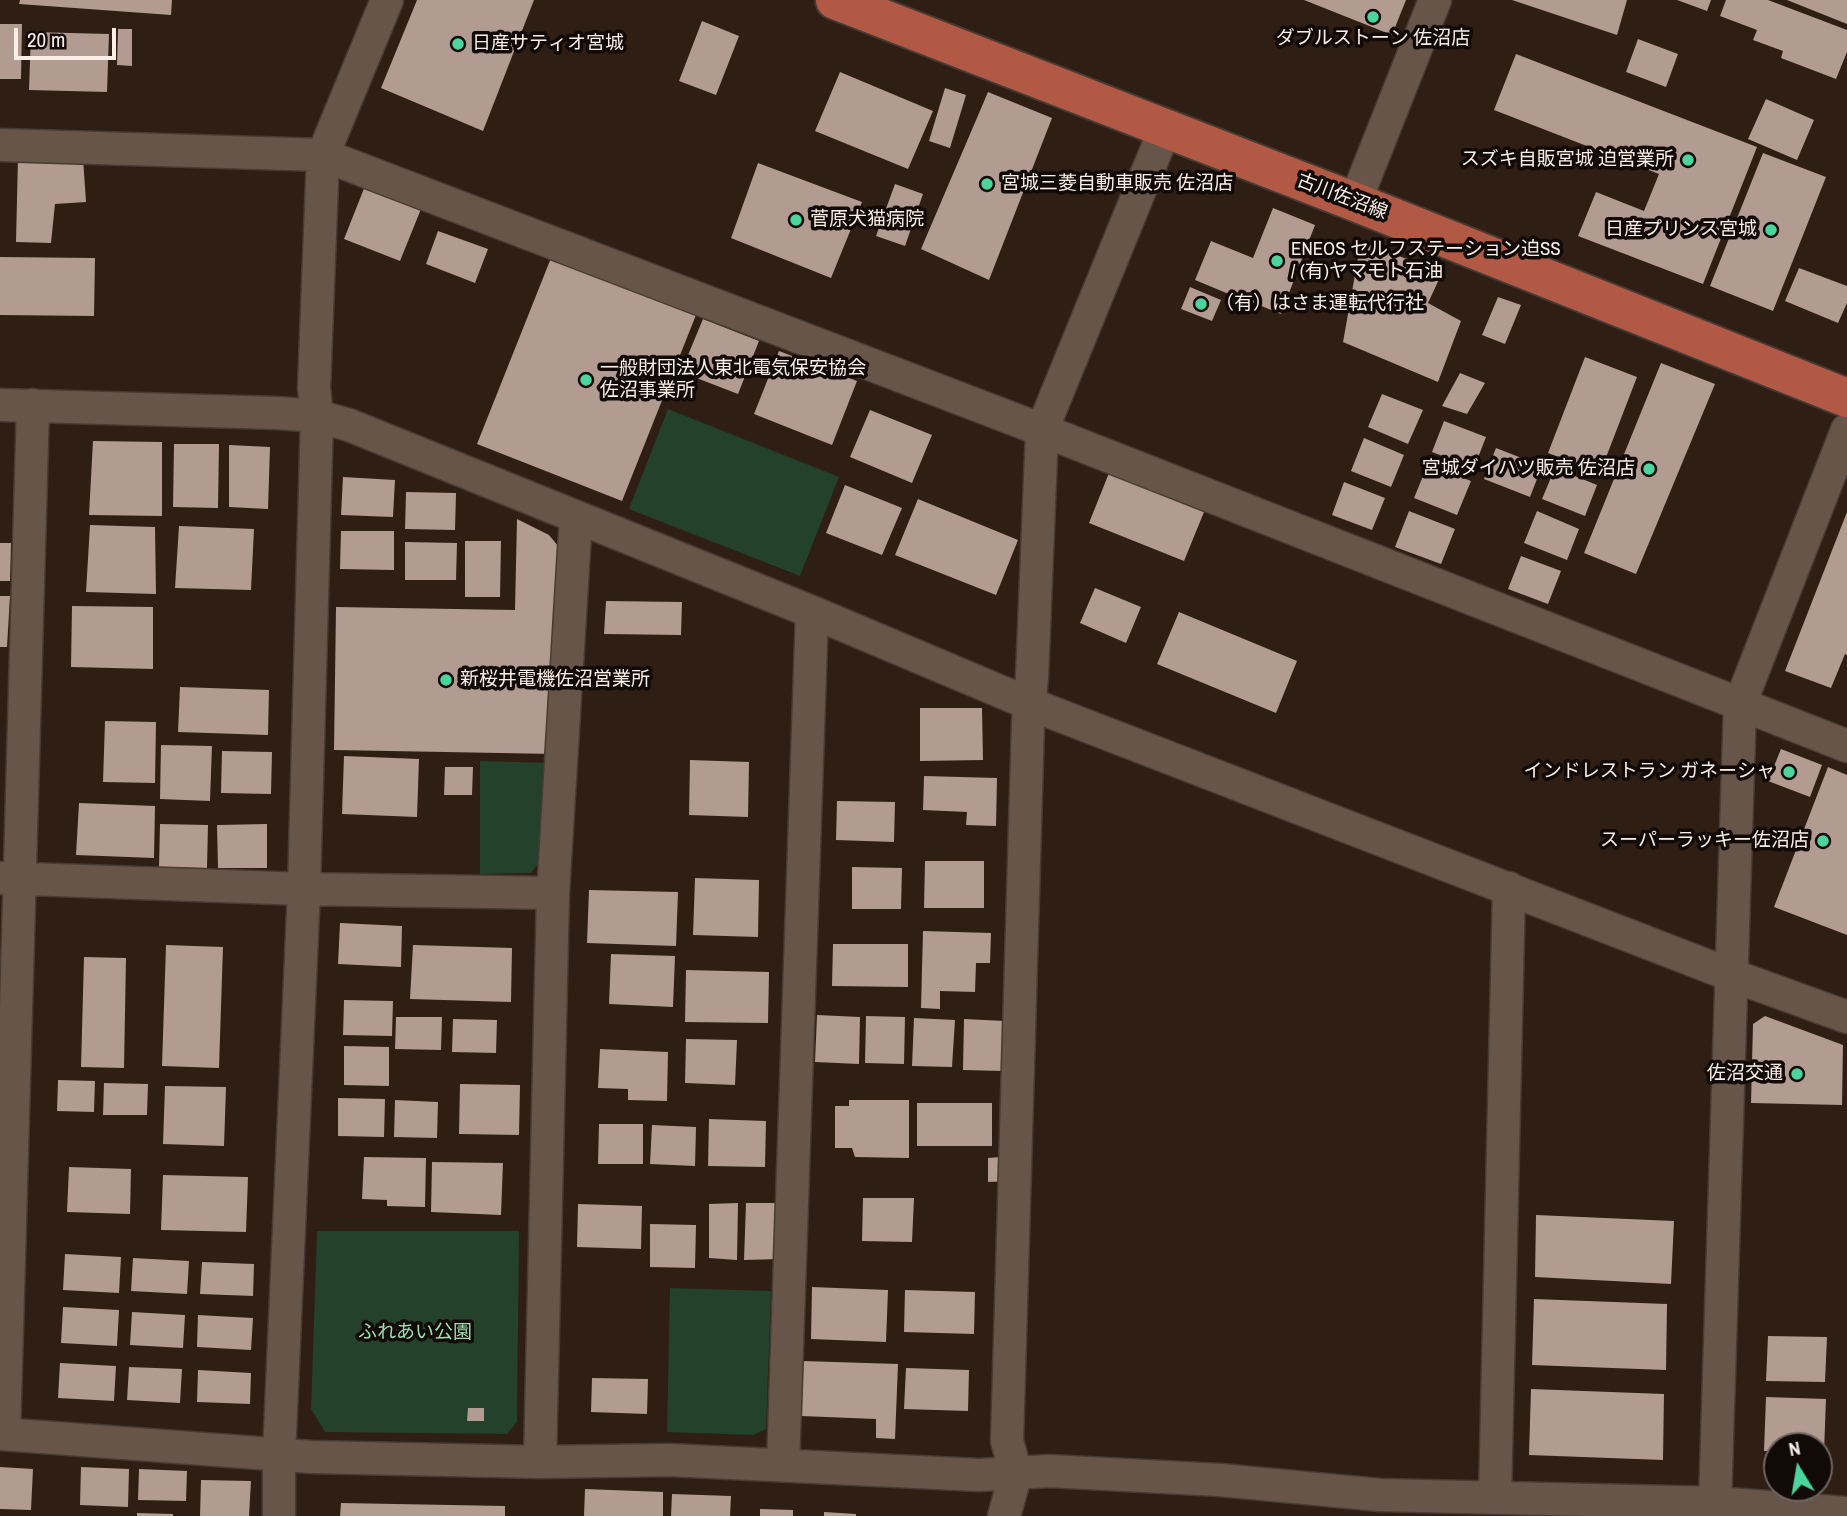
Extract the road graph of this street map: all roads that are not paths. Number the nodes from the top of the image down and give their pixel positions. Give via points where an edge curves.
1 (387, 0) edge
2 (835, 0) edge
3 (1435, 0) edge
4 (1165, 129) junction
5 (0, 145) edge
6 (323, 155) junction
7 (1355, 202) junction
8 (1847, 398) edge
9 (0, 405) edge
10 (33, 405) junction
11 (317, 416) junction
12 (1042, 430) junction
13 (1847, 430) edge
14 (576, 517) junction
15 (812, 612) junction
16 (1030, 704) junction
17 (1740, 704) junction
18 (1847, 746) edge
19 (10, 878) edge
20 (1509, 888) junction
21 (304, 889) junction
22 (554, 893) junction
23 (1731, 975) junction
24 (1847, 1017) edge
25 (2, 1434) edge
26 (279, 1455) junction
27 (540, 1462) junction
28 (783, 1465) junction
29 (1016, 1473) junction
30 (1495, 1497) junction
31 (1715, 1503) junction
32 (1847, 1513) edge
33 (279, 1516) edge
34 (1004, 1516) edge

1 - 6 street
2 - 4 main road, 古川佐沼線
3 - 7 street
4 - 7 main road, 古川佐沼線
4 - 12 street
5 - 6 street
6 - 11 street via 314,388
6 - 12 street
7 - 8 main road, 古川佐沼線
9 - 10 street
10 - 11 street
10 - 19 street
11 - 14 street
11 - 21 street
12 - 16 street
12 - 17 street
13 - 17 street
14 - 15 street
14 - 22 street
15 - 16 street
15 - 28 street
16 - 20 street
16 - 29 street via 1007,1441
17 - 18 street
17 - 23 street
19 - 21 street
19 - 25 street
20 - 23 street
20 - 30 street
21 - 22 street
21 - 26 street
22 - 27 street
23 - 24 street
23 - 31 street
25 - 26 street
26 - 27 street
26 - 33 street
27 - 28 street via 669,1460
28 - 29 street
29 - 30 street via 1154,1476 1380,1495
29 - 34 street
30 - 31 street
31 - 32 street

